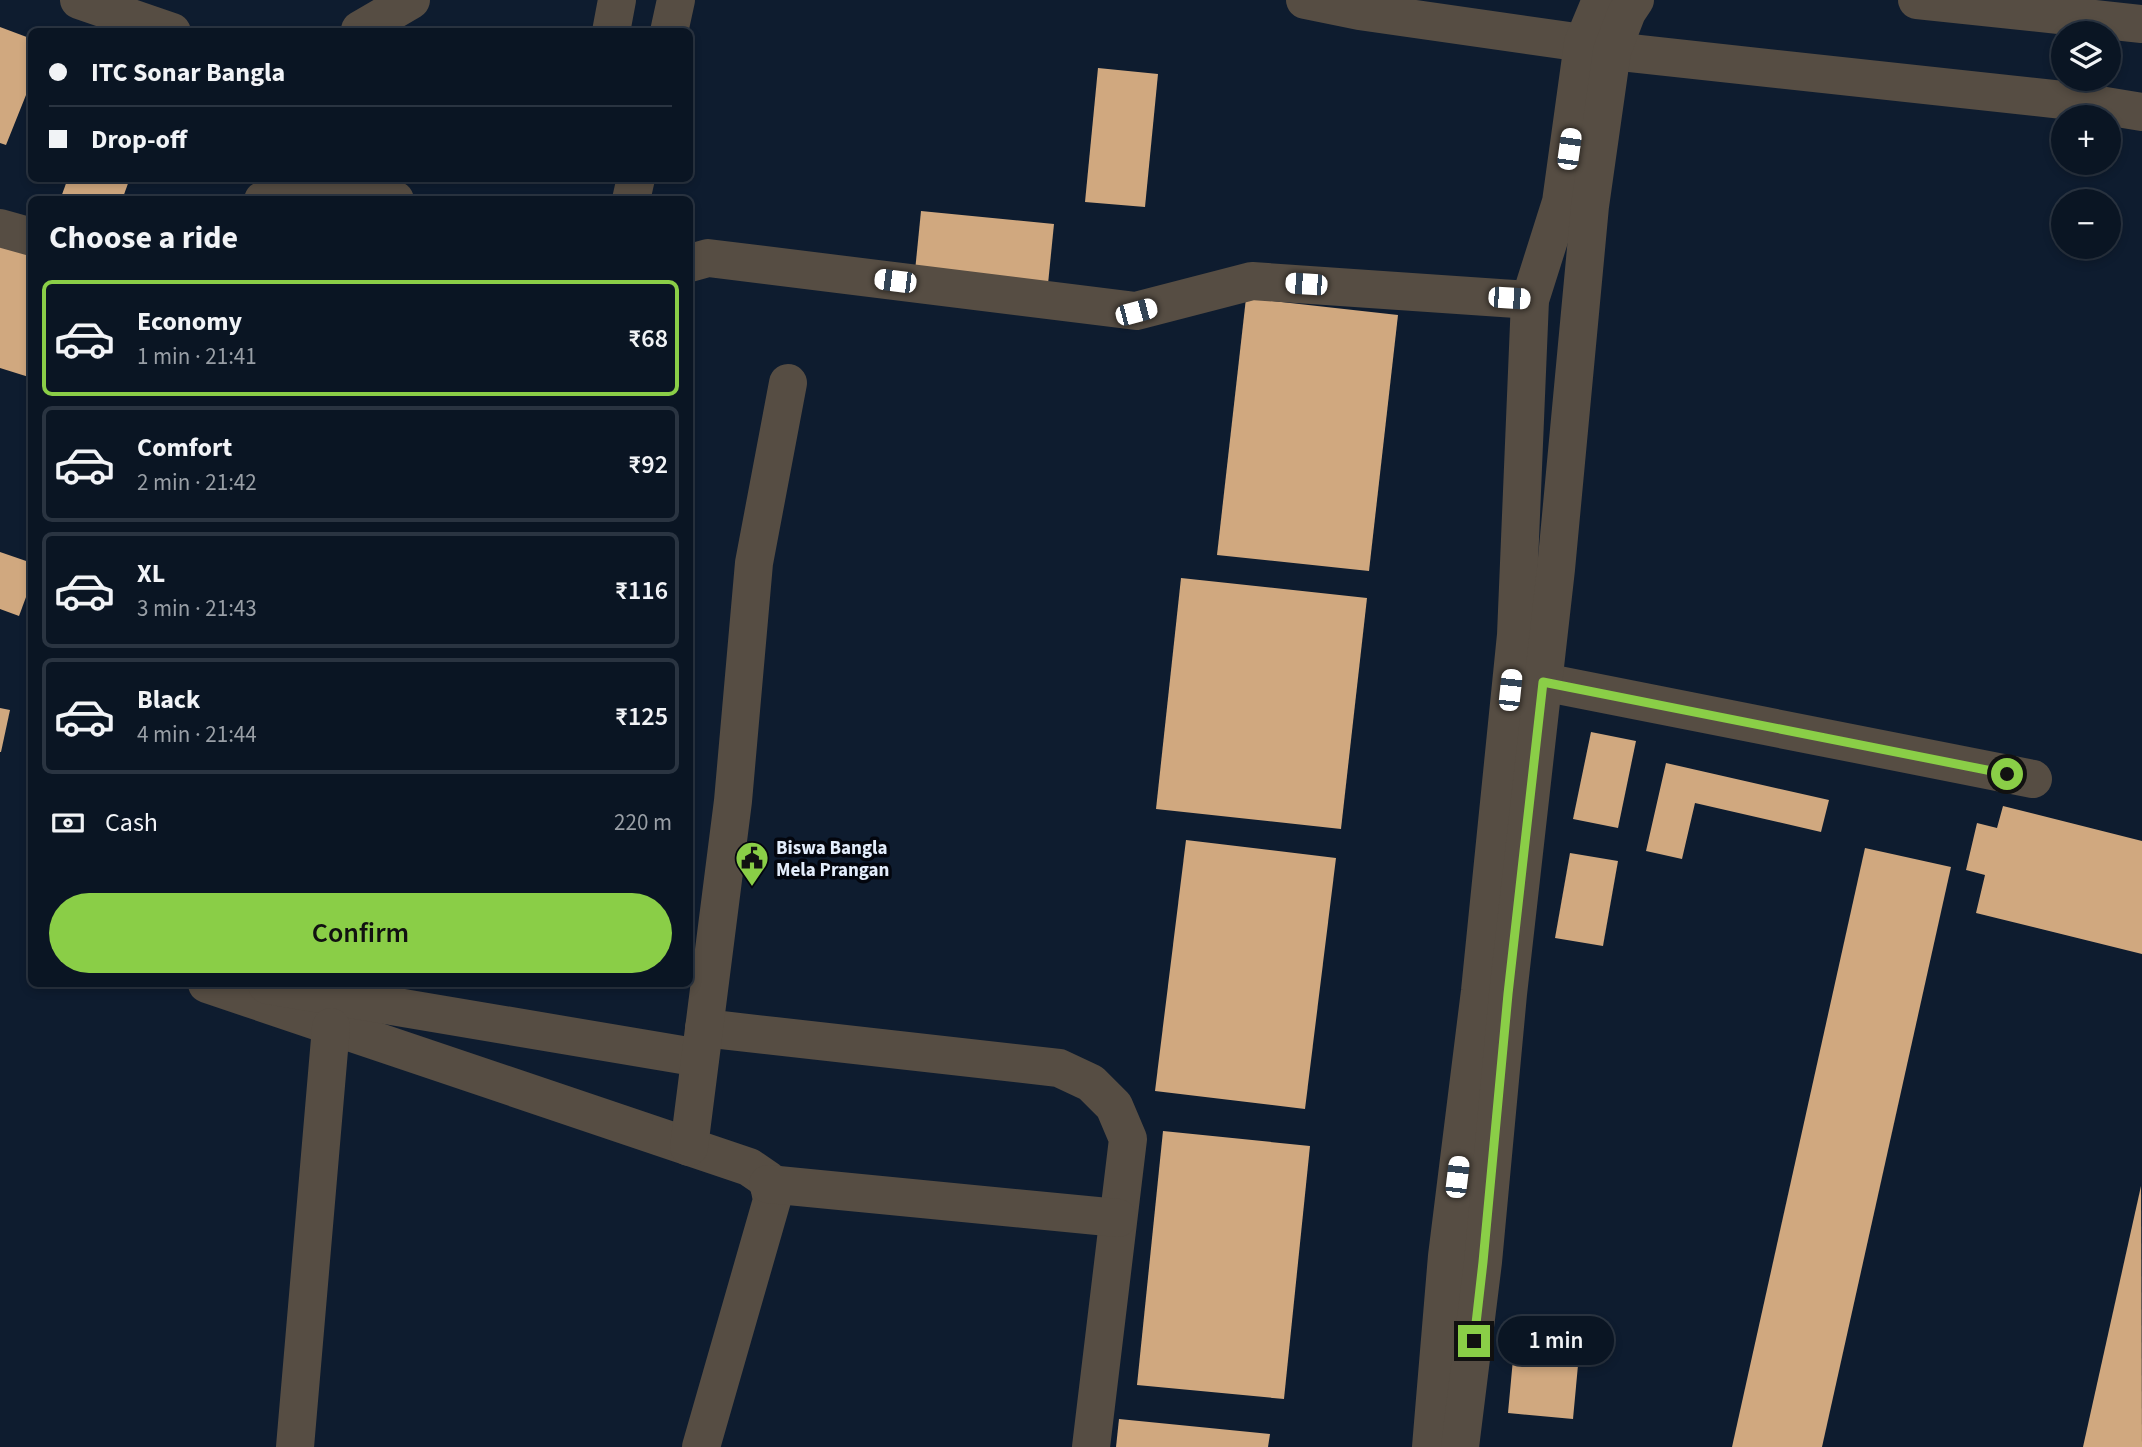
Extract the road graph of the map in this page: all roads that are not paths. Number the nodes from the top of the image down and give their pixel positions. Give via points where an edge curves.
1 (79, 0) edge
2 (411, 0) edge
3 (617, 0) edge
4 (676, 0) edge
5 (1305, 0) edge
6 (1601, 0) edge
7 (1635, 0) edge
8 (1917, 0) edge
9 (142, 13) edge
10 (2142, 24) edge
11 (363, 28) edge
12 (612, 28) edge
13 (670, 28) edge
14 (1597, 47) junction
15 (2142, 112) edge
16 (344, 188) edge
17 (272, 196) edge
18 (378, 196) edge
19 (0, 228) edge
20 (28, 236) edge
21 (693, 262) edge
22 (1530, 300) junction
23 (788, 383) dead end
24 (1532, 637) junction
25 (1543, 682) junction
26 (2033, 779) dead end
27 (216, 987) edge
28 (281, 987) edge
29 (331, 1027) junction
30 (702, 1043) junction
31 (688, 1147) junction
32 (768, 1184) junction
33 (1118, 1218) junction
34 (1447, 1256) junction
35 (1483, 1262) junction
36 (295, 1447) edge
37 (701, 1447) edge
38 (1091, 1447) edge
39 (1431, 1447) edge
40 (1460, 1447) edge

1 - 9 street
2 - 11 street
3 - 12 street
4 - 13 street
5 - 14 street
6 - 14 street
7 - 14 street
8 - 10 street
14 - 15 street
14 - 22 street via 1561,202
14 - 24 street via 1590,206
16 - 17 street via 310,185
16 - 18 street
19 - 20 street
21 - 22 street via 708,258 1136,312 1252,281
22 - 24 street
23 - 30 street via 754,563 733,801
24 - 25 street
24 - 34 street
25 - 26 street
25 - 35 street
27 - 29 street
28 - 30 street
29 - 31 street
29 - 36 street
30 - 31 street
30 - 33 street via 1059,1068 1091,1083 1114,1106 1128,1139
31 - 32 street via 749,1167
32 - 33 street
32 - 37 street via 772,1200
33 - 38 street
34 - 35 street
34 - 39 street
35 - 40 street

